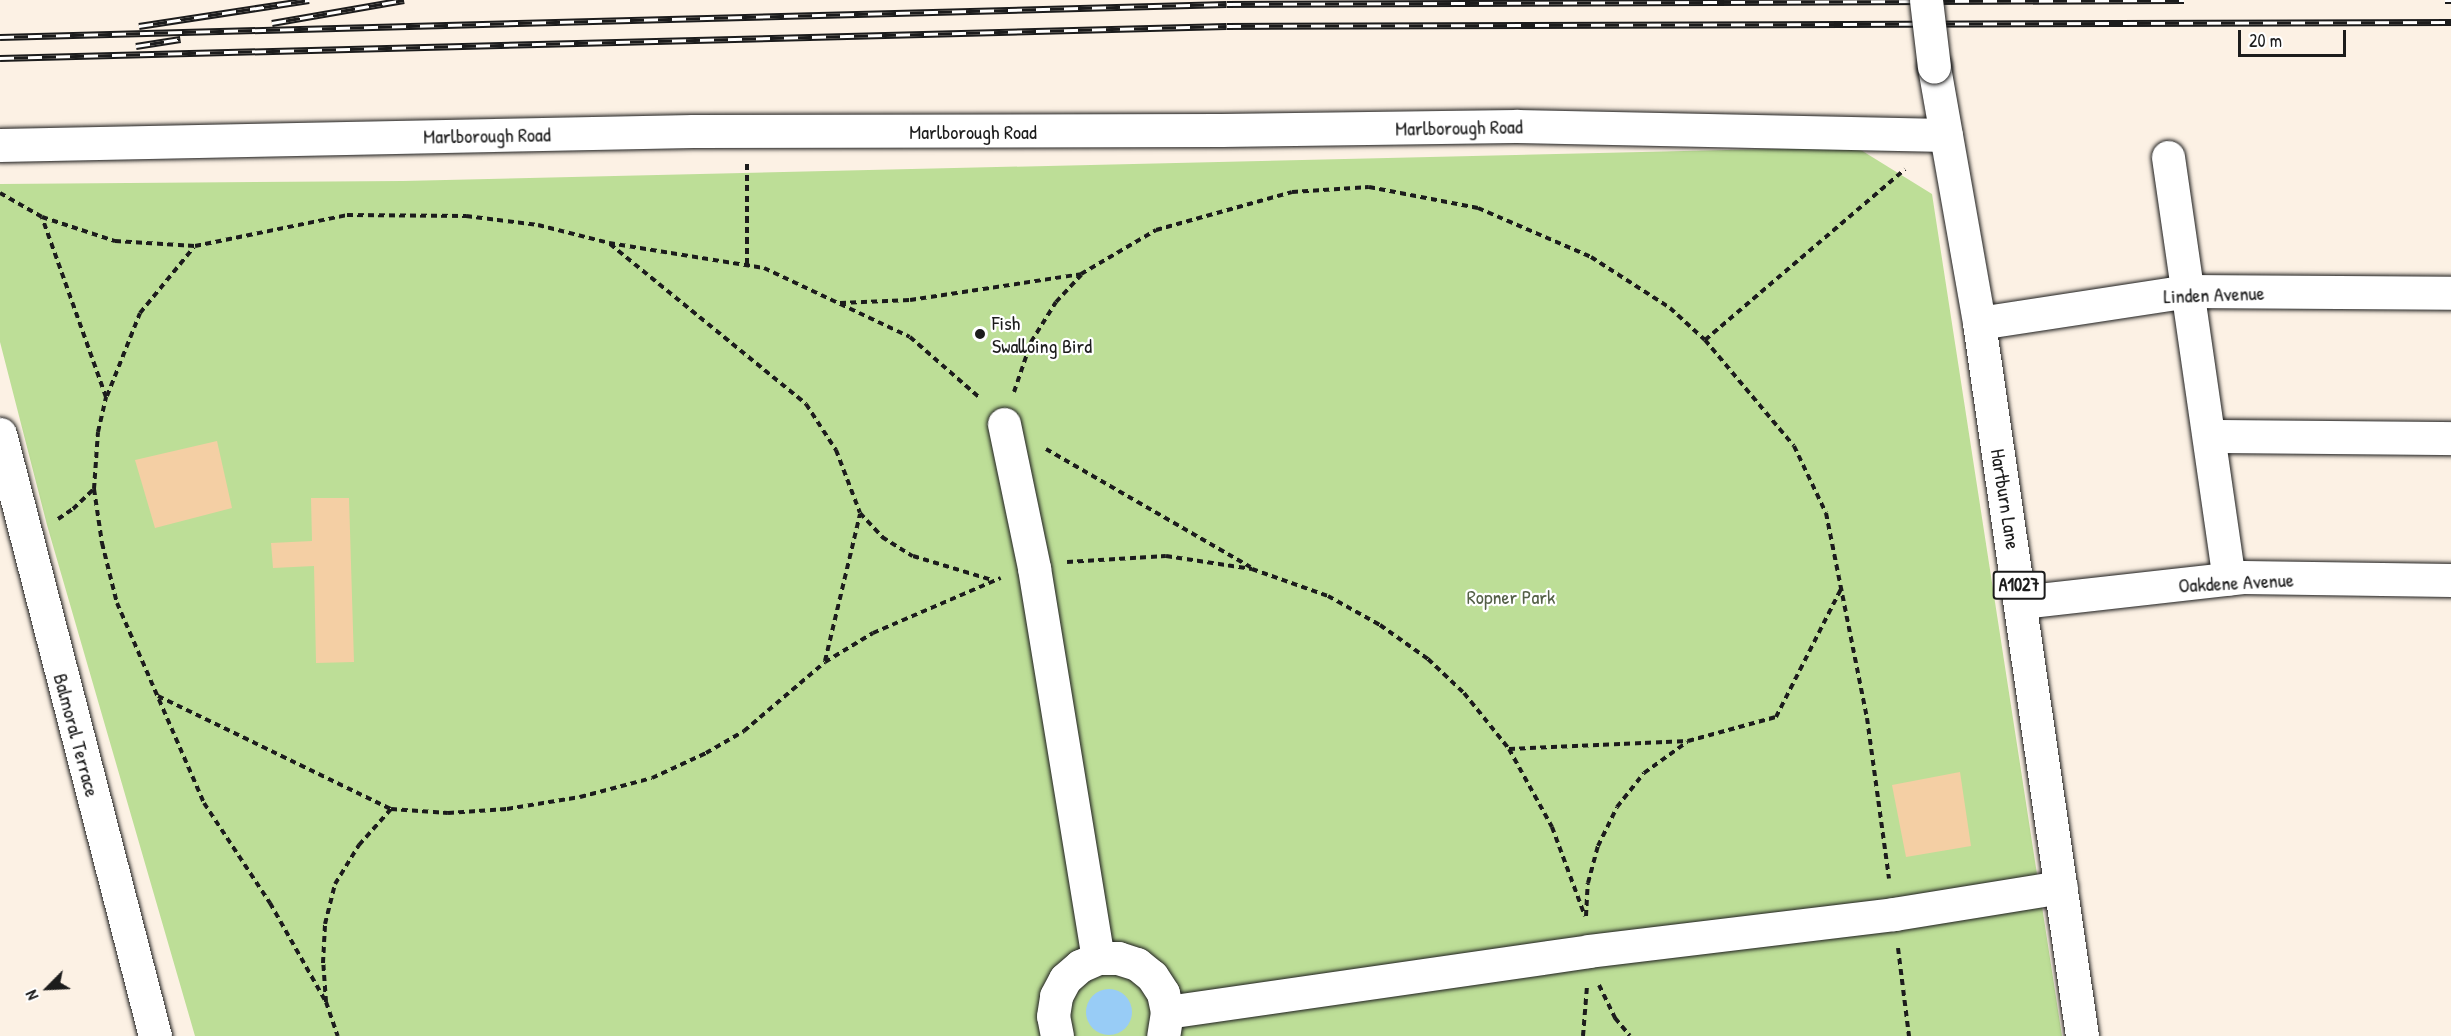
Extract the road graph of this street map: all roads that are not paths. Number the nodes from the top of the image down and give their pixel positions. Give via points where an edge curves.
1 (1926, 0) edge
2 (1946, 135) junction
3 (0, 146) edge
4 (2168, 157) dead end
5 (2188, 291) junction
6 (2451, 293) edge
7 (1979, 323) junction
8 (1004, 424) road end
9 (0, 434) edge
10 (2209, 436) junction
11 (2451, 438) edge
12 (12, 536) edge
13 (2229, 579) junction
14 (2451, 580) edge
15 (2021, 602) junction
16 (2061, 887) junction
17 (1098, 958) junction
18 (1165, 1024) edge
19 (155, 1036) edge
20 (1057, 1036) edge
21 (2082, 1036) edge

1 - 2 street, Hartburn Lane / A1027, bridge
2 - 3 street, Marlborough Road via 1517,126 693,131
2 - 7 street, Hartburn Lane / A1027
4 - 5 street
5 - 6 street, Linden Avenue
5 - 7 street, Linden Avenue
5 - 10 street
7 - 15 street, Hartburn Lane / A1027
8 - 17 street via 1034,568
9 - 12 street, Balmoral Terrace
10 - 11 street
10 - 13 street
12 - 19 street, Balmoral Terrace
13 - 14 street, Oakdene Avenue
13 - 15 street, Oakdene Avenue
15 - 16 street, Hartburn Lane / A1027
16 - 18 street via 1894,914 1589,951
16 - 21 street, Hartburn Lane / A1027
17 - 18 street via 1118,958 1137,964 1152,976 1163,993
17 - 20 street via 1065,979 1056,996 1053,1016

